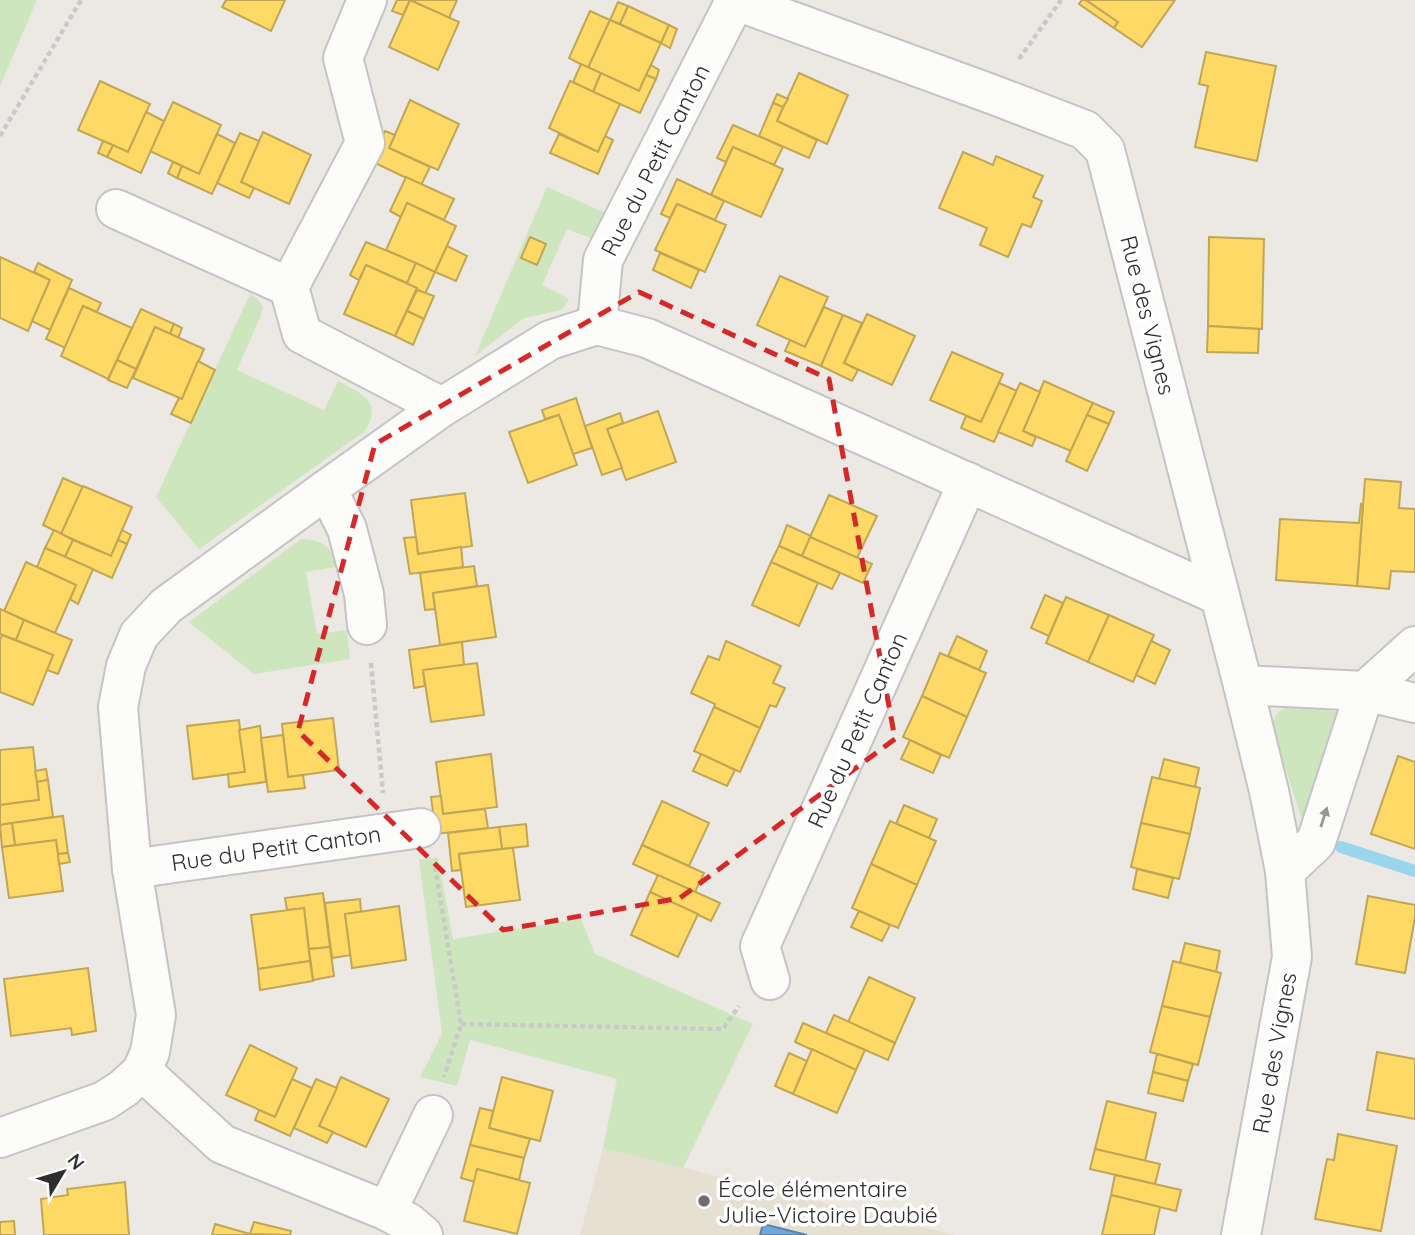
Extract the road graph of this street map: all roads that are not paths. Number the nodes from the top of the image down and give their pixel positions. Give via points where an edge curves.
1 (367, 0) edge
2 (735, 0) edge
3 (116, 209) dead end
4 (289, 287) junction
5 (597, 325) junction
6 (442, 407) junction
7 (968, 482) junction
8 (327, 489) junction
9 (1220, 596) junction
10 (367, 625) road end
11 (1415, 646) edge
12 (1243, 685) junction
13 (1365, 691) junction
14 (1415, 703) edge
15 (403, 830) road end
16 (132, 869) junction
17 (1285, 871) junction
18 (770, 980) road end
19 (142, 1071) junction
20 (433, 1115) road end
21 (0, 1138) edge
22 (387, 1211) junction
23 (423, 1235) edge
24 (1241, 1235) edge

1 - 4 street via 343,58 365,143
2 - 5 street, Rue du Petit Canton via 603,260
2 - 9 street, Rue des Vignes via 1085,130 1105,150
3 - 4 street
4 - 6 street via 302,334
5 - 6 street via 550,340
5 - 7 street via 647,338
6 - 8 street
7 - 9 street
7 - 18 street, Rue du Petit Canton via 760,946
8 - 10 street via 347,529
8 - 16 street via 166,606 139,635 126,666 118,707
9 - 12 street, Rue des Vignes
11 - 13 street
12 - 13 street
12 - 17 street, Rue des Vignes
13 - 14 street
17 -> 13 street via 1316,842
15 - 16 street, Rue du Petit Canton
16 - 19 street via 156,1015
17 - 24 street, Rue des Vignes via 1292,957
19 - 21 street via 104,1101
19 - 22 street via 222,1144
20 - 22 street
22 - 23 street

